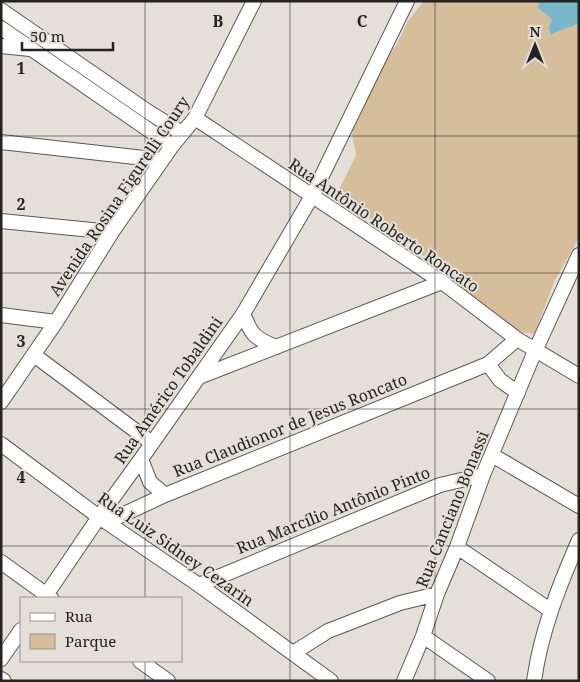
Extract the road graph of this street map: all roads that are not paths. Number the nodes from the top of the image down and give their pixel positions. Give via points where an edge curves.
1 (254, 1) edge
2 (407, 1) edge
3 (1, 10) edge
4 (1, 28) edge
5 (1, 46) edge
6 (32, 49) junction
7 (194, 118) junction
8 (182, 133) junction
9 (1, 142) edge
10 (172, 146) junction
11 (162, 160) junction
12 (312, 196) junction
13 (1, 222) edge
14 (112, 232) junction
15 (579, 255) edge
16 (442, 282) junction
17 (242, 314) junction
18 (1, 315) edge
19 (56, 322) junction
20 (517, 339) junction
21 (276, 347) junction
22 (535, 351) junction
23 (34, 355) junction
24 (488, 364) junction
25 (579, 376) edge
26 (199, 377) junction
27 (518, 393) junction
28 (1, 402) edge
29 (152, 443) junction
30 (1, 444) edge
31 (492, 455) junction
32 (141, 459) junction
33 (483, 475) junction
34 (165, 495) junction
35 (579, 506) edge
36 (103, 519) junction
37 (579, 540) edge
38 (457, 547) junction
39 (1, 562) edge
40 (199, 585) junction
41 (437, 594) junction
42 (47, 597) edge
43 (550, 610) junction
44 (20, 631) edge
45 (422, 636) junction
46 (293, 653) junction
47 (1, 658) edge
48 (141, 662) edge
49 (168, 681) edge
50 (331, 681) edge
51 (404, 681) edge
52 (488, 681) edge
53 (534, 681) edge

1 - 7 street, Avenida Rosina Figurelli Coury
2 - 12 street, Rua Américo Tobaldini
3 - 8 street
4 - 6 street
5 - 6 street
6 - 10 street
7 - 8 street, Avenida Rosina Figurelli Coury
7 - 12 street, Rua Antônio Roberto Roncato
8 - 10 street, Avenida Rosina Figurelli Coury
9 - 11 street
10 - 11 street, Avenida Rosina Figurelli Coury
11 - 14 street, Avenida Rosina Figurelli Coury
12 - 16 street, Rua Antônio Roberto Roncato
12 - 17 street, Rua Américo Tobaldini
13 - 14 street
14 - 19 street, Avenida Rosina Figurelli Coury
15 - 22 street, Rua Canciano Bonassi
16 - 20 street, Rua Antônio Roberto Roncato
16 - 21 street
17 - 21 street via 252,334
17 - 26 street, Rua Américo Tobaldini
18 - 19 street
19 - 23 street, Avenida Rosina Figurelli Coury
20 - 22 street, Rua Antônio Roberto Roncato
20 - 24 street, Rua Claudionor de Jesus Roncato
21 - 26 street
22 - 25 street, Rua Antônio Roberto Roncato
22 - 27 street, Rua Canciano Bonassi
23 - 28 street, Avenida Rosina Figurelli Coury
23 - 29 street
24 - 27 street via 500,380
24 - 34 street, Rua Claudionor de Jesus Roncato
26 - 29 street, Rua Américo Tobaldini
27 - 31 street, Rua Canciano Bonassi
29 - 32 street, Rua Américo Tobaldini
30 - 36 street, Rua Luiz Sidney Cezarin
31 - 33 street, Rua Canciano Bonassi
31 - 35 street
32 - 34 street via 150,482
32 - 36 street, Rua Américo Tobaldini
33 - 38 street, Rua Canciano Bonassi
33 - 40 street, Rua Marcílio Antônio Pinto via 440,485
34 - 36 street, Rua Claudionor de Jesus Roncato
36 - 40 street, Rua Luiz Sidney Cezarin
36 - 42 street, Rua Américo Tobaldini
37 - 43 street
38 - 41 street, Rua Canciano Bonassi
38 - 43 street
39 - 42 street
40 - 46 street, Rua Luiz Sidney Cezarin
41 - 45 street, Rua Canciano Bonassi
41 - 46 street via 400,603 328,631
43 - 53 street
44 - 47 street
45 - 51 street, Rua Canciano Bonassi
45 - 52 street
46 - 50 street, Rua Luiz Sidney Cezarin
48 - 49 street

